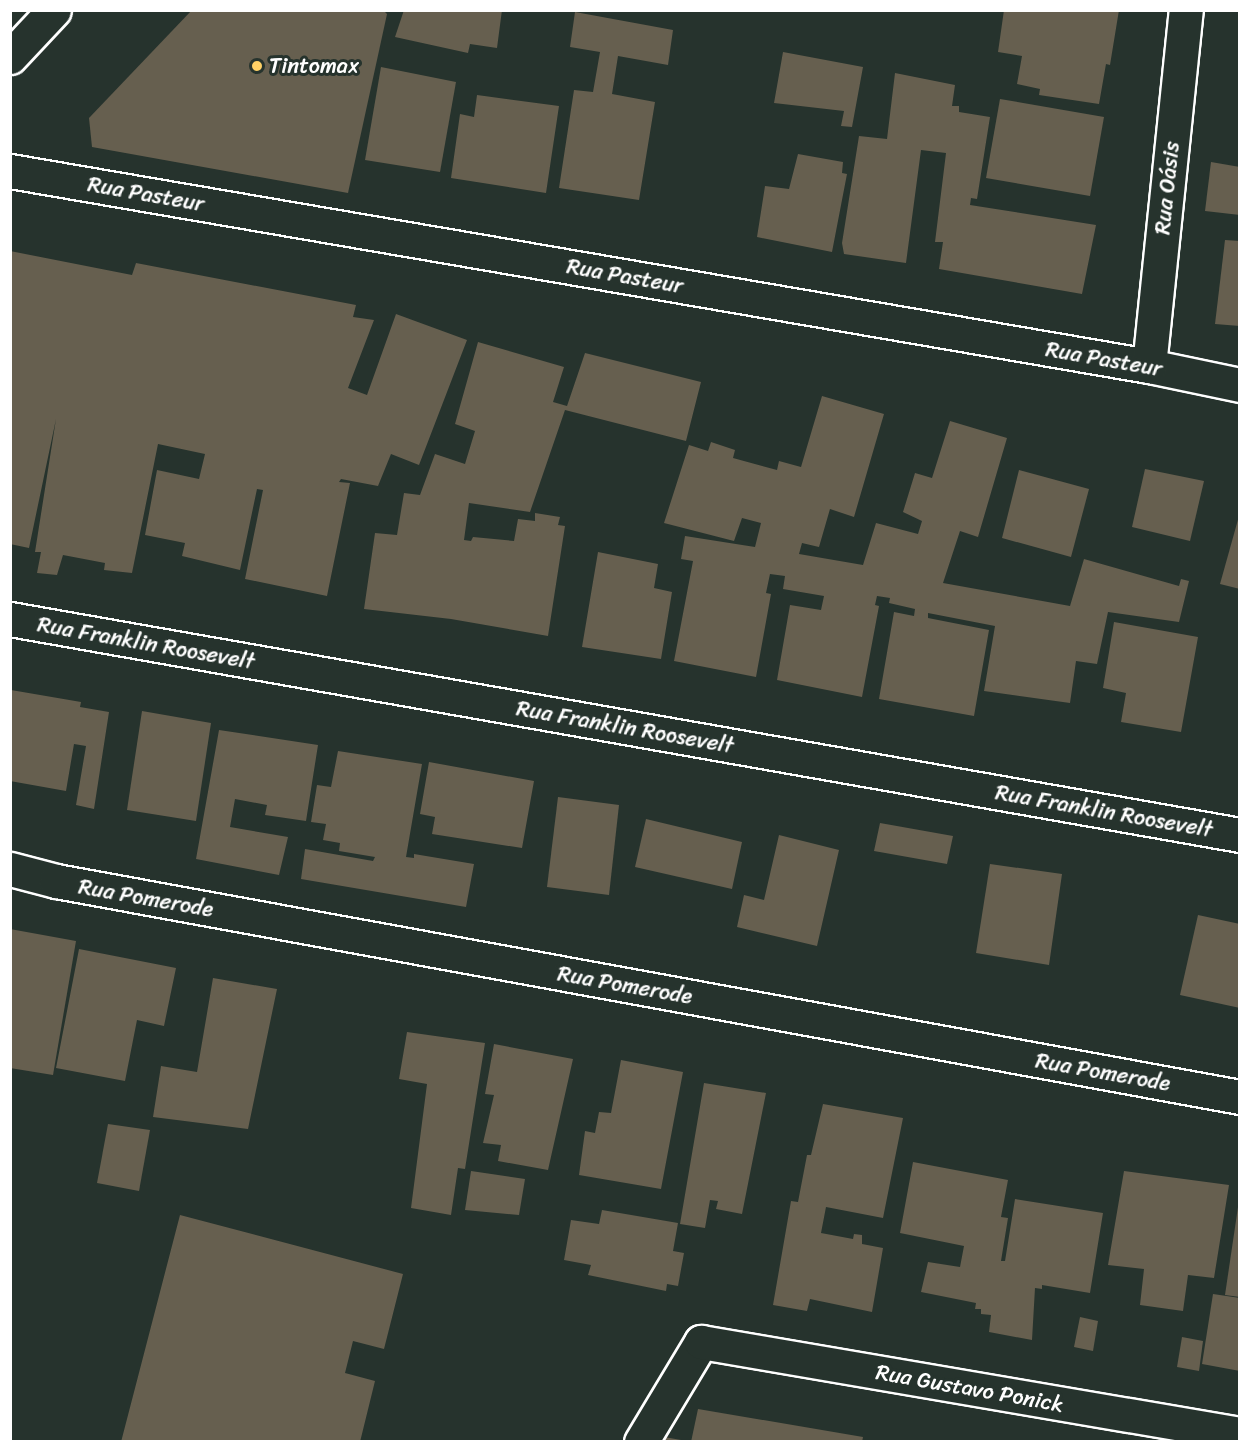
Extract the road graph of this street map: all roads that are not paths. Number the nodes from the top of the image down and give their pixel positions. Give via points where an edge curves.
1 (54, 10) edge
2 (1186, 10) edge
3 (10, 57) edge
4 (10, 171) edge
5 (1149, 366) junction
6 (1239, 385) edge
7 (10, 619) edge
8 (1239, 835) edge
9 (10, 869) edge
10 (1239, 1097) edge
11 (1239, 1434) edge
12 (641, 1442) edge

1 - 3 street
2 - 5 street, Rua Oásis
4 - 5 street, Rua Pasteur
5 - 6 street, Rua Pasteur
7 - 8 street, Rua Franklin Roosevelt
9 - 10 street, Rua Pomerode via 56,881
11 - 12 street, Rua Gustavo Ponick via 701,1342

